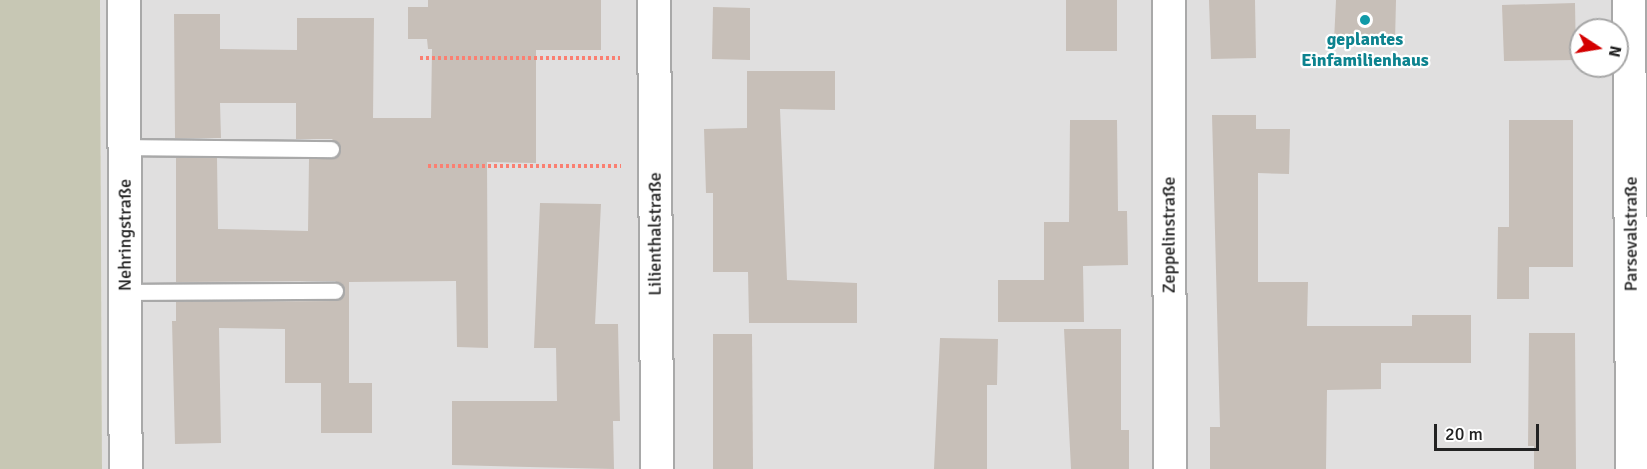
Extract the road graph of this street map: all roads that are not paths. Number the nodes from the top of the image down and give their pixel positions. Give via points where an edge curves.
1 (124, 0) edge
2 (654, 0) edge
3 (1169, 0) edge
4 (1629, 0) edge
5 (124, 147) junction
6 (331, 149) dead end
7 (335, 291) dead end
8 (125, 292) junction
9 (126, 469) edge
10 (657, 469) edge
11 (1170, 469) edge
12 (1632, 469) edge

1 - 5 street, Nehringstraße
2 - 10 street, Lilienthalstraße
3 - 11 street, Zeppelinstraße
4 - 12 street, Parsevalstraße
5 - 6 lane
5 - 8 street, Nehringstraße
7 - 8 lane
8 - 9 street, Nehringstraße

